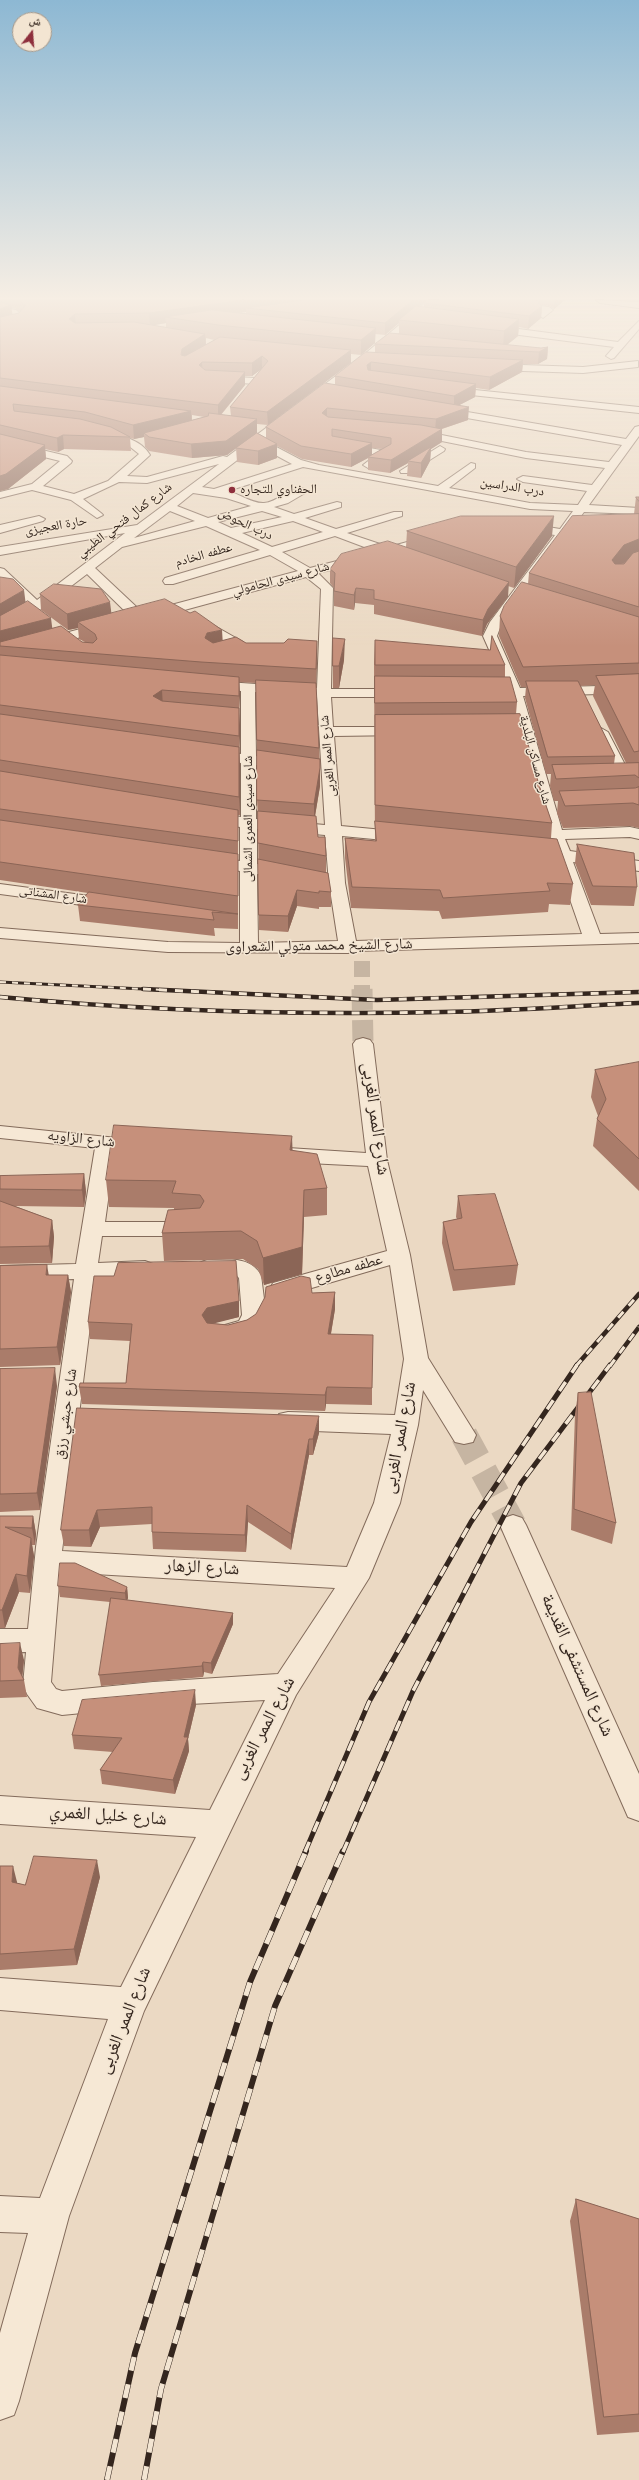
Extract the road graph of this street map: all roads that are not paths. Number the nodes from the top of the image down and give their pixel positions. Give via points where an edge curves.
1 (289, 416) edge
2 (471, 416) edge
3 (256, 428) edge
4 (639, 429) edge
5 (270, 430) junction
6 (89, 431) edge
7 (398, 431) edge
8 (417, 433) junction
9 (255, 440) junction
10 (405, 440) edge
11 (146, 442) edge
12 (0, 443) edge
13 (334, 443) edge
14 (628, 443) junction
15 (133, 445) junction
16 (440, 449) dead end
17 (235, 455) junction
18 (40, 464) edge
19 (302, 464) junction
20 (62, 466) junction
21 (471, 466) dead end
22 (612, 466) junction
23 (350, 474) junction
24 (119, 479) junction
25 (523, 479) dead end
26 (388, 481) junction
27 (33, 487) junction
28 (596, 489) junction
29 (189, 490) junction
30 (440, 490) junction
31 (301, 491) dead end
32 (215, 492) junction
33 (1, 495) edge
34 (75, 498) junction
35 (337, 505) dead end
36 (168, 506) junction
37 (530, 506) junction
38 (262, 507) junction
39 (582, 509) junction
40 (639, 511) edge
41 (398, 514) dead end
42 (97, 515) dead end
43 (293, 518) junction
44 (39, 519) dead end
45 (207, 522) junction
46 (140, 527) junction
47 (0, 529) edge
48 (229, 532) junction
49 (564, 533) junction
50 (338, 534) junction
51 (447, 535) edge
52 (115, 546) junction
53 (0, 551) edge
54 (389, 551) junction
55 (271, 552) junction
56 (410, 558) edge
57 (87, 567) junction
58 (0, 572) edge
59 (309, 572) junction
60 (169, 581) dead end
61 (219, 582) dead end
62 (504, 590) edge
63 (235, 592) junction
64 (518, 595) junction
65 (533, 600) edge
66 (34, 608) junction
67 (176, 608) junction
68 (140, 618) junction
69 (43, 619) edge
70 (54, 628) edge
71 (0, 629) edge
72 (66, 637) junction
73 (78, 646) edge
74 (0, 654) edge
75 (214, 654) edge
76 (201, 684) edge
77 (248, 688) junction
78 (639, 689) edge
79 (582, 691) junction
80 (324, 693) junction
81 (414, 693) edge
82 (469, 693) edge
83 (515, 693) junction
84 (588, 705) edge
85 (595, 718) edge
86 (422, 731) edge
87 (510, 731) edge
88 (526, 731) junction
89 (326, 732) junction
90 (194, 752) edge
91 (248, 760) junction
92 (301, 768) edge
93 (316, 770) edge
94 (330, 772) junction
95 (609, 780) edge
96 (633, 783) edge
97 (194, 814) edge
98 (248, 823) junction
99 (633, 828) edge
100 (335, 830) junction
101 (556, 835) junction
102 (421, 839) edge
103 (515, 849) edge
104 (562, 854) junction
105 (194, 859) edge
106 (249, 866) junction
107 (639, 866) edge
108 (300, 876) edge
109 (0, 889) edge
110 (132, 907) edge
111 (0, 933) edge
112 (637, 939) edge
113 (593, 940) junction
114 (0, 947) edge
115 (348, 948) junction
116 (249, 949) junction
117 (363, 1044) tunnel mouth
118 (0, 1132) edge
119 (106, 1143) junction
120 (137, 1145) edge
121 (269, 1153) edge
122 (377, 1160) junction
123 (92, 1229) junction
124 (193, 1230) edge
125 (399, 1255) junction
126 (188, 1268) edge
127 (165, 1269) edge
128 (86, 1271) junction
129 (0, 1274) edge
130 (252, 1298) junction
131 (216, 1332) edge
132 (416, 1359) junction
133 (67, 1414) junction
134 (91, 1414) edge
135 (264, 1420) edge
136 (406, 1425) junction
137 (464, 1434) tunnel mouth
138 (27, 1522) edge
139 (52, 1522) junction
140 (513, 1525) tunnel mouth
141 (48, 1561) junction
142 (356, 1578) junction
143 (42, 1640) junction
144 (0, 1641) edge
145 (286, 1686) junction
146 (639, 1807) edge
147 (0, 1810) edge
148 (216, 1824) junction
149 (0, 1994) edge
150 (130, 2004) junction
151 (0, 2214) edge
152 (51, 2216) junction
153 (0, 2401) edge

1 - 5 street, شارع كمال فتحي الطيبي
2 - 14 street
3 - 5 street
4 - 14 street
5 - 9 street, شارع كمال فتحي الطيبي
6 - 15 street
7 - 8 street
8 - 10 street
8 - 22 street via 526,455
9 - 17 street, شارع كمال فتحي الطيبي
9 - 19 street, درب الدراسين
11 - 15 street
12 - 20 street via 63,458 67,461
13 - 23 street via 386,454
14 - 22 street
15 - 24 street via 145,455
16 - 26 street
17 - 24 street via 147,480
17 - 29 street, شارع كمال فتحي الطيبي
18 - 20 street
19 - 23 street, درب الدراسين
19 - 32 street
20 - 27 street
21 - 30 street
22 - 28 street
23 - 26 street, درب الدراسين
24 - 34 street via 101,489
25 - 28 street
26 - 30 street, درب الدراسين
27 - 33 street
27 - 34 street
28 - 39 street
29 - 32 street
29 - 36 street, شارع كمال فتحي الطيبي
30 - 37 street, درب الدراسين
31 - 38 street
32 - 38 street
34 - 42 street
35 - 43 street
36 - 45 street, درب الحوض
36 - 46 street, شارع كمال فتحي الطيبي
37 - 39 street, درب الدراسين
37 - 49 street via 514,526
38 - 43 street
38 - 45 street
39 - 40 street, درب الدراسين
39 - 49 street
41 - 50 street, عطفه الخادم
43 - 48 street
43 - 50 street
44 - 47 street
45 - 48 street, درب الحوض
45 - 52 street
46 - 52 street, شارع كمال فتحي الطيبي
46 - 53 street, حارة العجيزى
48 - 55 street, درب الحوض
49 - 64 street
50 - 54 street
50 - 55 street, عطفه الخادم
51 - 54 street, شارع سيدى الحامولي
52 - 57 street, شارع كمال فتحي الطيبي
54 - 56 street
54 - 59 street, شارع سيدى الحامولي
55 - 59 street, درب الحوض
55 - 60 street, عطفه الخادم
57 - 66 street, شارع كمال فتحي الطيبي
57 - 68 street
58 - 66 street
59 - 63 street, شارع سيدى الحامولي
59 - 80 street, شارع الممر الغربى via 327,588
61 - 63 street
62 - 64 street
63 - 67 street, شارع سيدى الحامولي
64 - 65 street
64 - 83 street, شارع مساكن البلدية via 495,625 490,636
66 - 69 street
66 - 71 street, شارع كمال فتحي الطيبي
67 - 68 street, شارع سيدى الحامولي
67 - 75 street via 238,645 234,649
68 - 72 street, شارع سيدى الحامولي
70 - 72 street
72 - 73 street
72 - 74 street, شارع سيدى الحامولي
76 - 77 street
77 - 80 street
77 - 91 street, شارع سيدى العمرى الشمالى via 241,720
78 - 79 street
79 - 83 street
79 - 84 street
80 - 81 street
80 - 89 street, شارع الممر الغربى
82 - 83 street
83 - 88 street, شارع مساكن البلدية
85 - 96 street
86 - 89 street
87 - 88 street
88 - 101 street, شارع مساكن البلدية via 554,808
89 - 94 street, شارع الممر الغربى
90 - 91 street
91 - 92 street
91 - 98 street, شارع سيدى العمرى الشمالى
93 - 94 street
94 - 100 street, شارع الممر الغربى
95 - 96 street
97 - 98 street
98 - 100 street
98 - 106 street, شارع سيدى العمرى الشمالى
99 - 101 street
100 - 102 street
100 - 115 street, شارع الممر الغربى via 330,881
101 - 104 street, شارع مساكن البلدية
103 - 104 street
104 - 107 street
104 - 113 street, شارع مساكن البلدية
105 - 106 street
106 - 108 street
106 - 116 street, شارع سيدى العمرى الشمالى via 241,922
109 - 110 street, شارع المشناتى
111 - 116 street, شارع الشيخ محمد متولي الشعراوى via 168,947
112 - 113 street, شارع الشيخ محمد متولي الشعراوى
112 - 114 street, شارع الشيخ محمد متولي الشعراوى via 444,960 247,963 161,960
113 - 115 street, شارع الشيخ محمد متولي الشعراوى
115 - 116 street, شارع الشيخ محمد متولي الشعراوى
117 - 122 street, شارع الممر الغربى
118 - 119 street, شارع الزاويه
119 - 120 street, شارع الزاويه
119 - 123 street, شارع حبشي رزق via 88,1184
121 - 122 street
122 - 125 street, شارع الممر الغربى
123 - 124 street
123 - 128 street, شارع حبشي رزق
125 - 130 street, عطفه مطاوع
125 - 132 street, شارع الممر الغربى
126 - 130 street via 242,1268 250,1275
127 - 128 street
128 - 129 street
128 - 133 street, شارع حبشي رزق via 61,1375
130 - 131 street via 254,1316 247,1327 239,1331
132 - 136 street, شارع الممر الغربى
132 - 137 street
133 - 134 street
133 - 139 street, شارع حبشي رزق
135 - 136 street
136 - 142 street, شارع الممر الغربى via 387,1504
138 - 139 street
139 - 141 street, شارع حبشي رزق
140 - 146 street, شارع المستشفى القديمة
141 - 142 street, شارع الزهار
141 - 143 street, شارع حبشي رزق
142 - 145 street, شارع الممر الغربى
143 - 144 street
143 - 145 street, شارع حبشي رزق via 37,1685 47,1699 62,1703
145 - 148 street, شارع الممر الغربى
147 - 148 street, شارع خليل الغمري
148 - 150 street, شارع الممر الغربى
149 - 150 street
150 - 152 street, شارع الممر الغربى
151 - 152 street
152 - 153 street, شارع الممر الغربى

